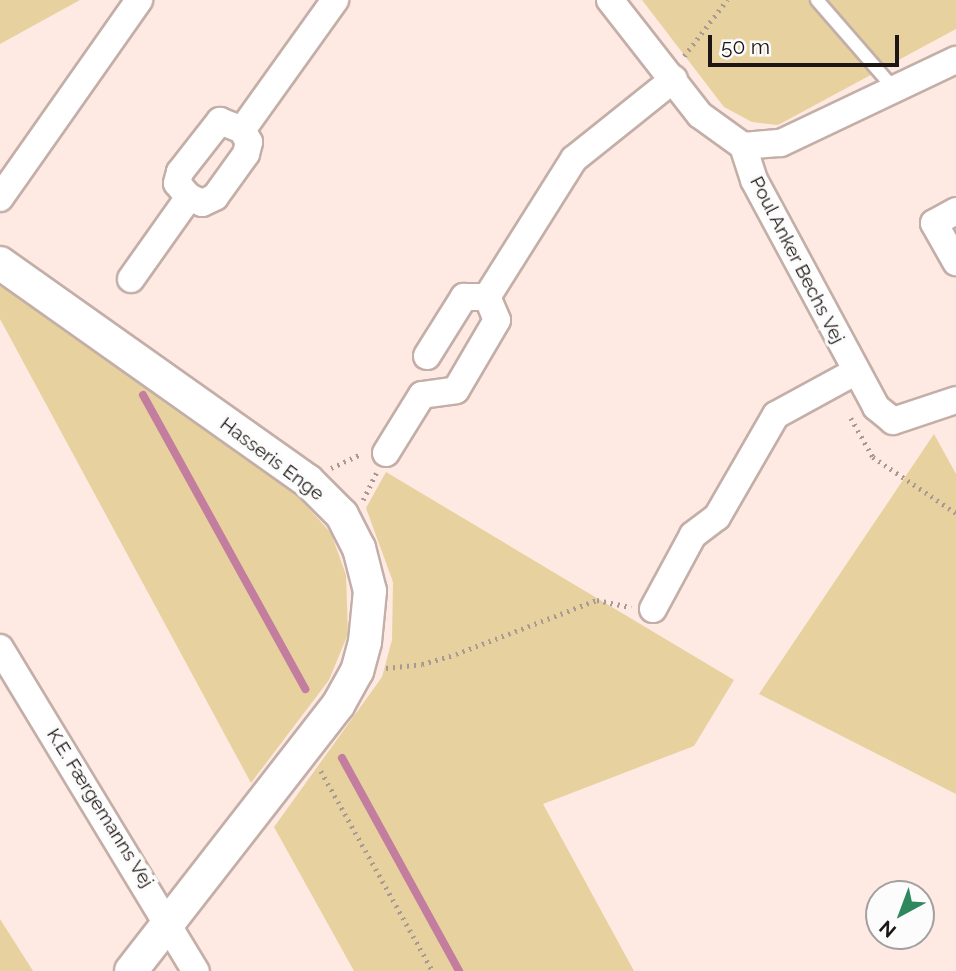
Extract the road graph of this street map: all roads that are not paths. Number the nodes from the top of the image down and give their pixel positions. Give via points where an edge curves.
1 (139, 0) edge
2 (335, 0) edge
3 (610, 0) edge
4 (817, 0) edge
5 (956, 60) edge
6 (670, 74) junction
7 (896, 91) junction
8 (242, 130) junction
9 (743, 146) junction
10 (189, 197) junction
11 (0, 198) edge
12 (956, 211) edge
13 (956, 262) edge
14 (0, 263) edge
15 (131, 279) dead end
16 (487, 297) junction
17 (427, 356) dead end
18 (844, 377) junction
19 (956, 400) edge
20 (386, 453) road end
21 (653, 609) road end
22 (0, 648) edge
23 (170, 921) junction
24 (131, 971) edge
25 (196, 971) edge

1 - 11 street
2 - 8 street
3 - 6 street
4 - 7 lane
5 - 7 street, Poul Anker Bechs Vej
6 - 9 street via 700,115
6 - 16 street via 574,159
7 - 9 street, Poul Anker Bechs Vej via 781,143
8 - 10 street via 249,142 246,154 215,197 202,203
8 - 10 street via 220,121 210,128 180,172 177,183
9 - 18 street, Poul Anker Bechs Vej via 754,180
10 - 15 street
12 - 13 street via 934,223
14 - 23 street, Hasseris Enge via 300,475 342,515 370,591 357,671 338,705
16 - 17 street via 464,297
16 - 20 street via 497,320 456,390 422,395
18 - 19 street, Poul Anker Bechs Vej via 893,421
18 - 21 street via 776,415 718,517 693,535
22 - 23 street, K.E. Færgemanns Vej
23 - 24 street, Hasseris Enge
23 - 25 street, K.E. Færgemanns Vej

